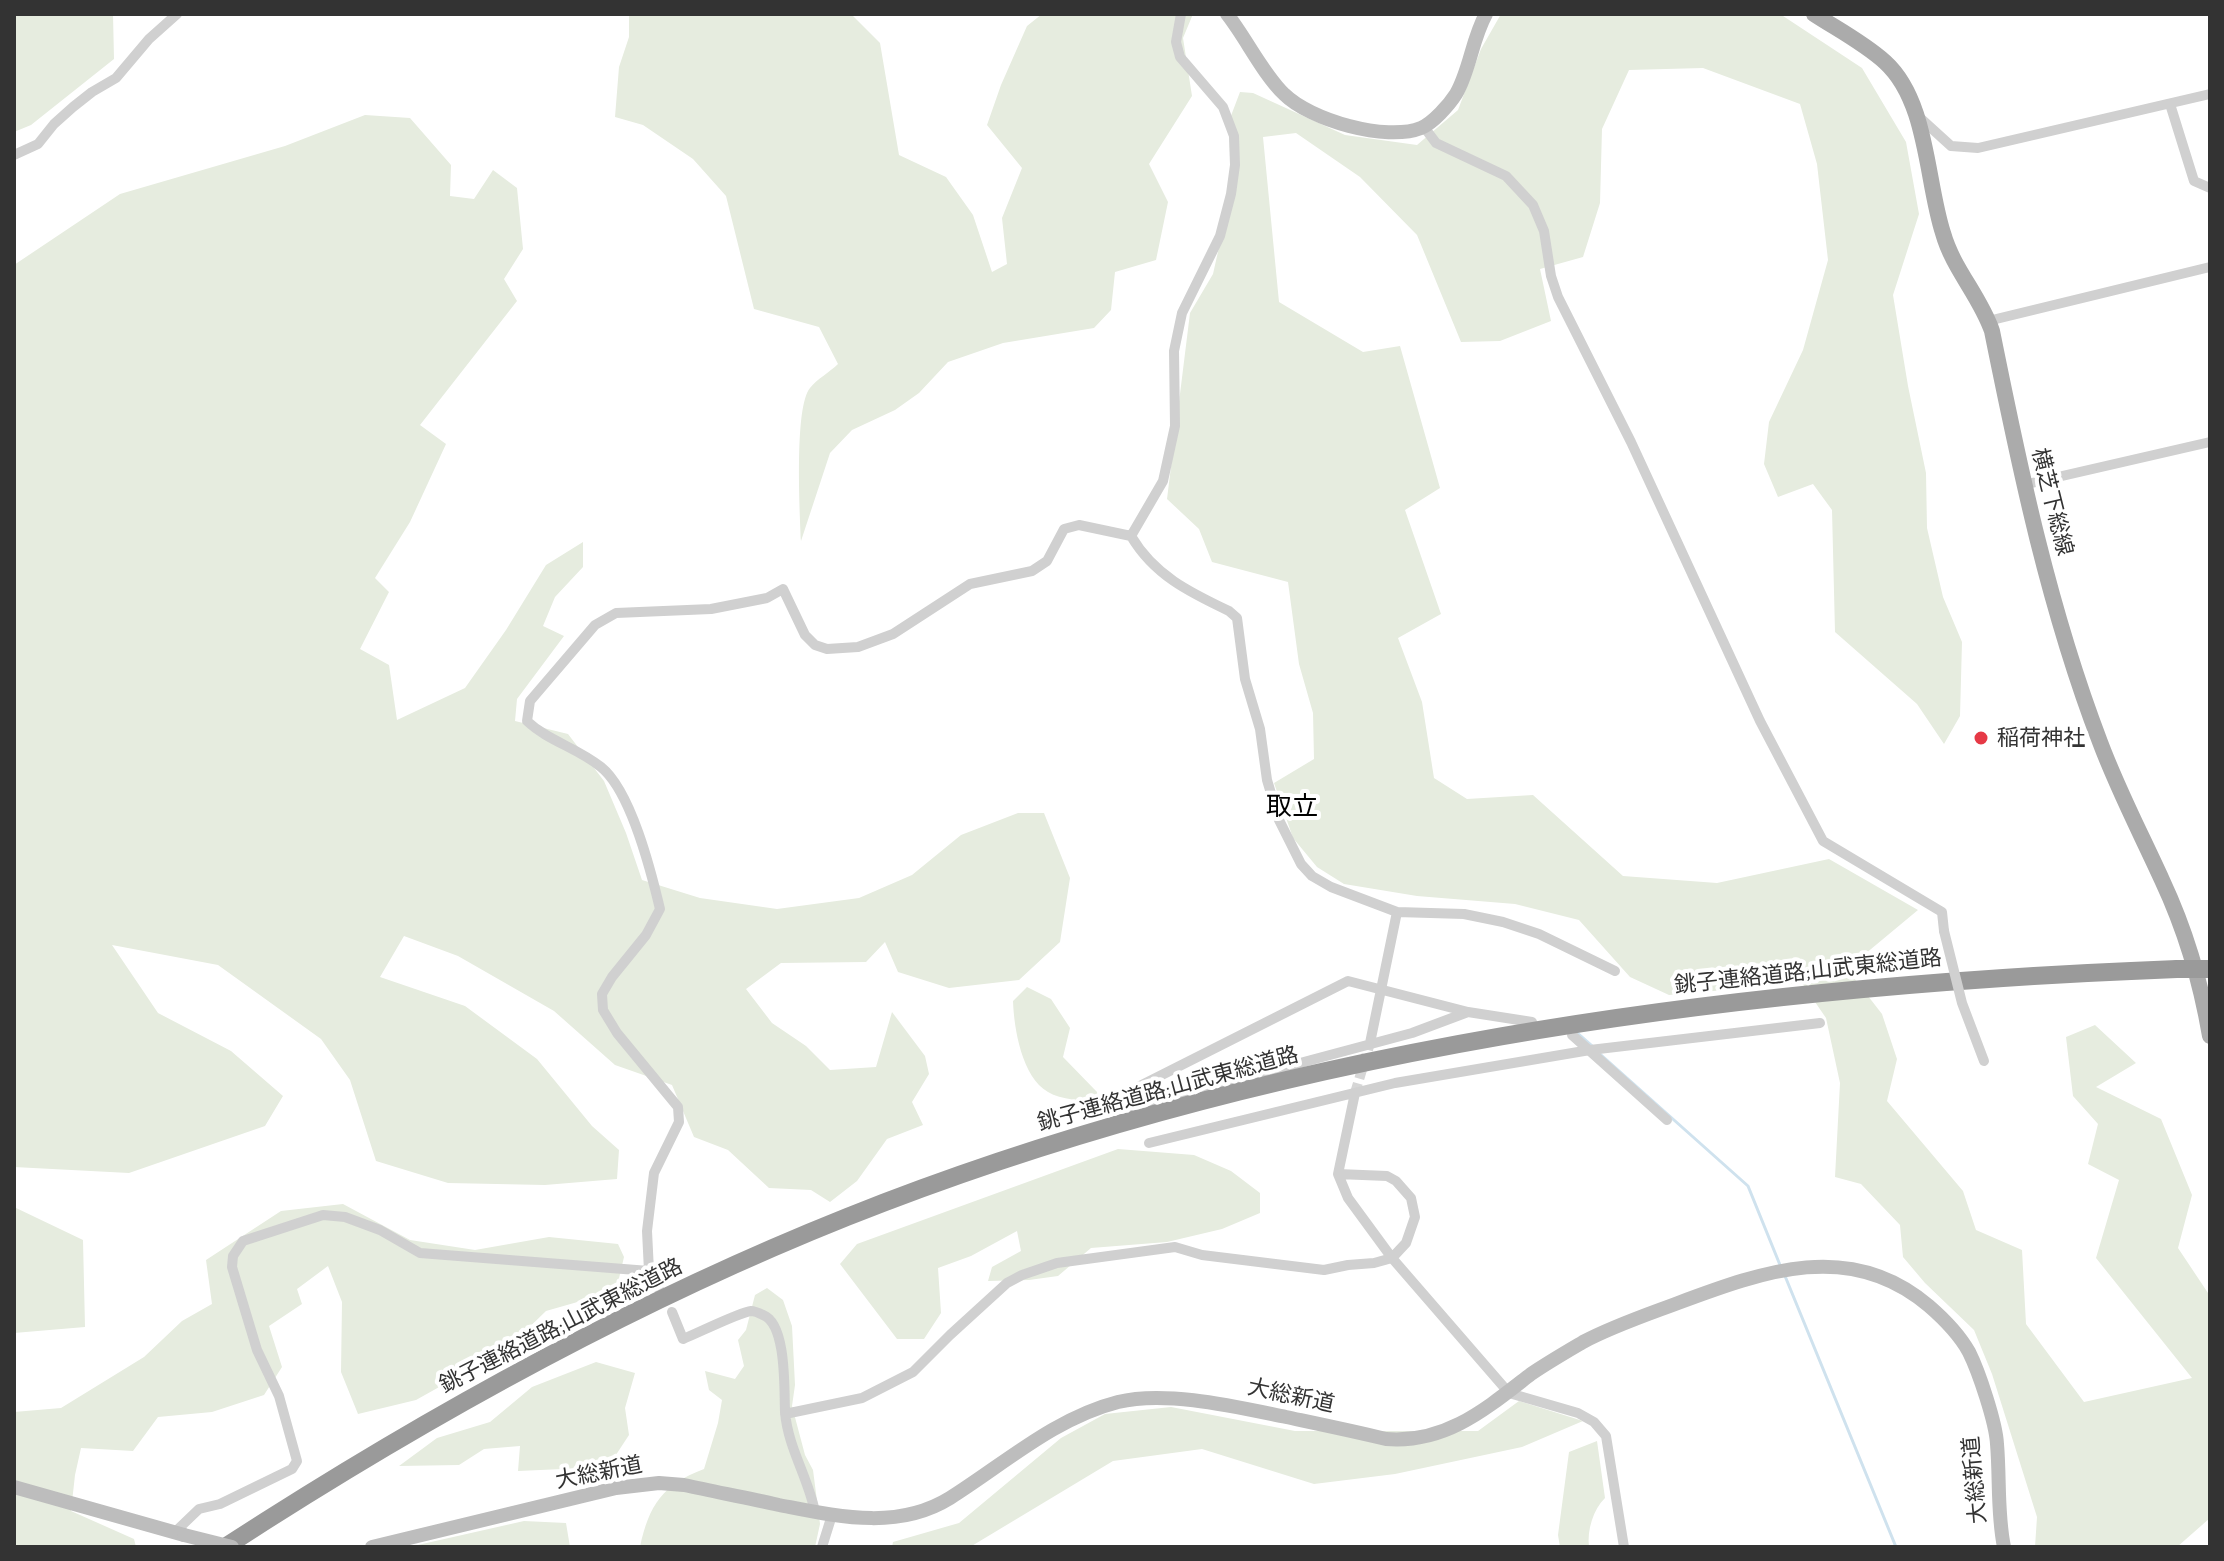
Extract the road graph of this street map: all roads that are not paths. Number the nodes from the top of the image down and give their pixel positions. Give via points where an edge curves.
1 (177, 14) edge
2 (1181, 14) edge
3 (1227, 14) edge
4 (1486, 14) edge
5 (1814, 14) edge
6 (2210, 94) edge
7 (2170, 104) junction
8 (1915, 113) junction
9 (1424, 127) junction
10 (14, 155) edge
11 (2210, 188) edge
12 (2210, 267) edge
13 (1988, 321) junction
14 (2210, 442) edge
15 (2023, 485) junction
16 (1131, 536) junction
17 (1397, 912) junction
18 (2210, 969) edge
19 (1615, 971) dead end
20 (1382, 988) junction
21 (2207, 999) edge
22 (1468, 1012) junction
23 (1532, 1022) dead end
24 (1820, 1023) dead end
25 (1570, 1029) junction
26 (2210, 1036) edge
27 (1370, 1043) junction
28 (1590, 1050) junction
29 (1984, 1061) dead end
30 (1355, 1093) junction
31 (1667, 1120) dead end
32 (1149, 1143) dead end
33 (1338, 1174) junction
34 (1392, 1258) junction
35 (672, 1312) tunnel mouth
36 (1509, 1393) junction
37 (785, 1414) junction
38 (14, 1487) edge
39 (815, 1512) junction
40 (832, 1515) junction
41 (180, 1534) junction
42 (225, 1547) edge
43 (232, 1547) edge
44 (372, 1547) edge
45 (822, 1547) edge
46 (1624, 1547) edge
47 (2004, 1547) edge

1 - 10 street via 116,78 73,107 38,144
2 - 16 street via 1176,42 1180,57 1223,107 1234,136 1235,165 1220,236 1182,313 1174,351 1175,426 1163,481
3 - 9 street via 1283,94 1308,111 1389,132
4 - 9 street via 1456,94
5 - 8 main road, 横芝下総線 via 1885,61 1906,87
6 - 7 street
7 - 8 street via 1978,148 1951,146
7 - 11 street via 2194,181
8 - 13 main road, 横芝下総線 via 1943,236
9 - 29 street, bridge via 1436,143 1506,176 1533,205 1558,297 1760,721 1823,841 1942,912 1962,1003
12 - 13 street
13 - 15 main road, 横芝下総線
14 - 15 street
15 - 21 main road, 横芝下総線 via 2061,628 2099,740 2163,882
16 - 17 street via 1165,577 1237,618 1267,780 1301,864 1331,887
16 - 41 street via 1079,525 1064,529 1047,561 1032,571 970,584 893,634 858,647 815,645 783,589 767,598 711,609 616,613 595,625 530,701 527,721 601,766 616,781 660,909 602,994 603,1010 617,1033 678,1107 679,1122 654,1173 647,1231 649,1271 420,1253 380,1230 323,1215 243,1241 232,1267 297,1461 280,1475 199,1509
17 - 19 street via 1464,914 1503,922
17 - 20 street
18 - 25 highway, 銚子連絡道路;山武東総道路, bridge via 2050,974 1798,994
20 - 22 street
20 - 27 street
20 - 27 street via 1348,981 1126,1093 1132,1108
21 - 26 main road, 横芝下総線
22 - 23 street
22 - 27 street
24 - 28 street
25 - 28 street
25 - 42 highway, 銚子連絡道路;山武東総道路 via 1423,1052 1205,1100 1031,1150 846,1217 641,1308 537,1361 322,1484
28 - 30 street
28 - 31 street
30 - 32 street
30 - 33 street
33 - 34 street via 1348,1198
33 - 34 street via 1387,1176 1411,1198 1415,1217 1406,1243
34 - 36 street
34 - 37 street via 1324,1270 1175,1247 1057,1263 1007,1283 913,1372 862,1398
35 - 37 street via 683,1339 751,1311 766,1315 783,1360
36 - 40 street, 大総新道 via 1461,1425 1405,1440 1182,1399 1117,1402 1074,1418 947,1500 918,1512 890,1518
36 - 46 street via 1578,1413 1606,1436
36 - 47 street, 大総新道 via 1584,1342 1716,1289 1808,1265 1854,1268 1916,1295 1945,1320 1968,1351 1997,1441
37 - 39 street
38 - 41 street
39 - 40 street, 大総新道
39 - 44 street, 大総新道 via 659,1483 616,1488
40 - 45 street
41 - 43 street, bridge

